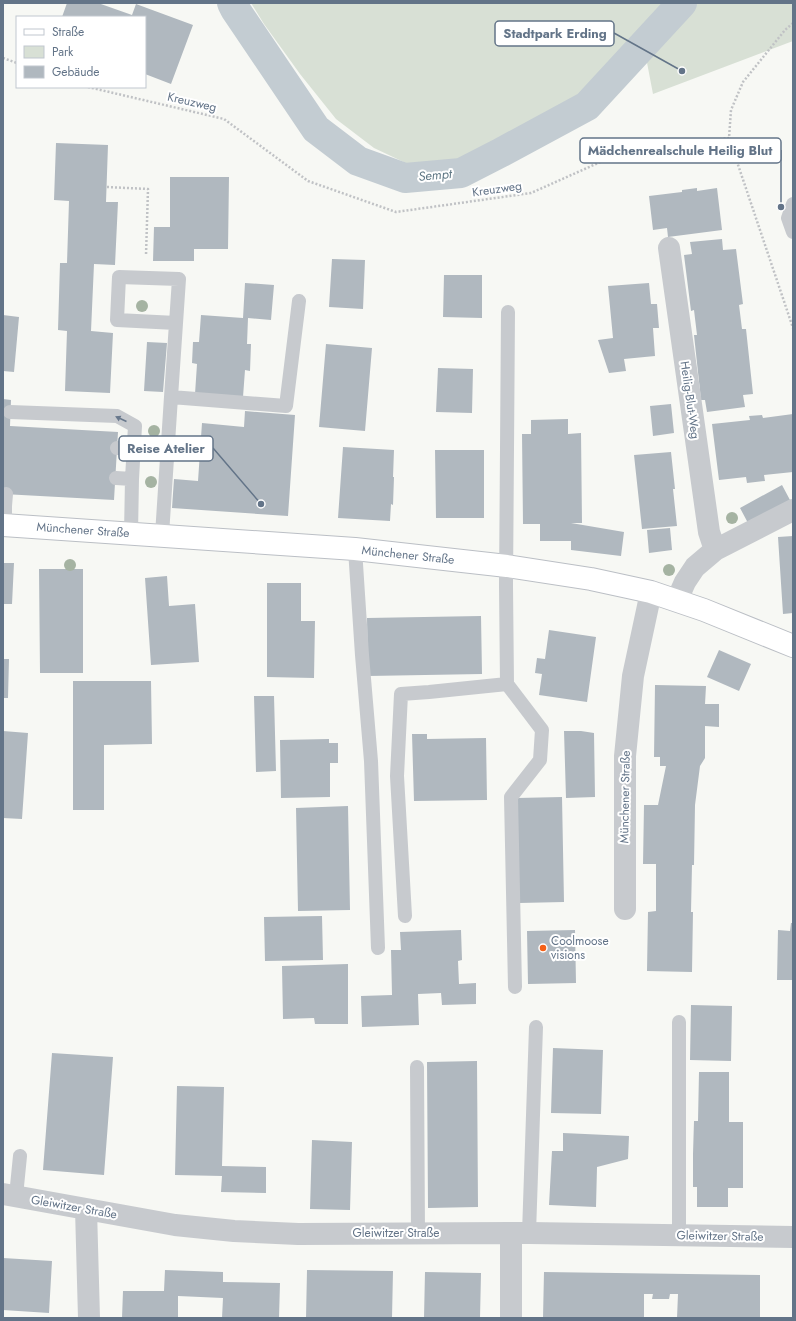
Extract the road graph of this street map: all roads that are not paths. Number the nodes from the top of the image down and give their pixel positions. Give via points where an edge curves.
1 (793, 204) edge
2 (793, 232) edge
3 (669, 248) dead end
4 (300, 301) dead end
5 (508, 312) dead end
6 (176, 323) junction
7 (171, 397) junction
8 (10, 412) dead end
9 (117, 448) dead end
10 (134, 449) junction
11 (116, 478) dead end
12 (132, 479) junction
13 (6, 494) dead end
14 (793, 510) edge
15 (4, 525) edge
16 (131, 533) junction
17 (162, 535) junction
18 (355, 549) junction
19 (715, 550) junction
20 (507, 566) junction
21 (651, 592) junction
22 (676, 600) junction
23 (793, 646) edge
24 (507, 684) junction
25 (625, 909) dead end
26 (405, 916) dead end
27 (378, 948) dead end
28 (515, 987) dead end
29 (679, 1022) dead end
30 (536, 1027) dead end
31 (417, 1067) dead end
32 (20, 1156) dead end
33 (9, 1195) edge
34 (86, 1209) junction
35 (418, 1233) junction
36 (520, 1233) junction
37 (679, 1235) junction
38 (793, 1237) edge
39 (89, 1318) edge
40 (511, 1318) edge

1 - 2 lane via 788,218
3 - 19 street, Heilig-Blut-Weg via 708,532
4 - 7 lane via 286,406
5 - 20 lane
6 - 6 lane via 179,279 119,276 117,320
6 - 7 lane
7 - 17 lane
10 -> 8 lane via 135,426 117,416
9 - 10 lane
10 - 12 lane
11 - 12 lane
12 - 16 lane
13 - 15 lane
14 - 19 street
15 - 16 street, Münchener Straße
16 - 17 street, Münchener Straße
17 - 18 street, Münchener Straße
18 - 20 street, Münchener Straße
18 - 27 lane via 371,761
19 - 22 street via 695,567
20 - 21 street, Münchener Straße via 591,579
20 - 24 lane
21 - 22 street, Münchener Straße
21 - 25 street, Münchener Straße via 634,676 625,756
22 - 23 street, Münchener Straße
24 - 26 lane via 401,694 397,776
24 - 28 lane via 542,730 540,760 511,797
29 - 37 lane
30 - 36 lane
31 - 35 lane
32 - 33 lane
33 - 34 street, Gleiwitzer Straße
34 - 35 street, Gleiwitzer Straße via 175,1225 234,1232
34 - 39 street
35 - 36 street, Gleiwitzer Straße
36 - 37 street, Gleiwitzer Straße
36 - 40 street
37 - 38 street, Gleiwitzer Straße

